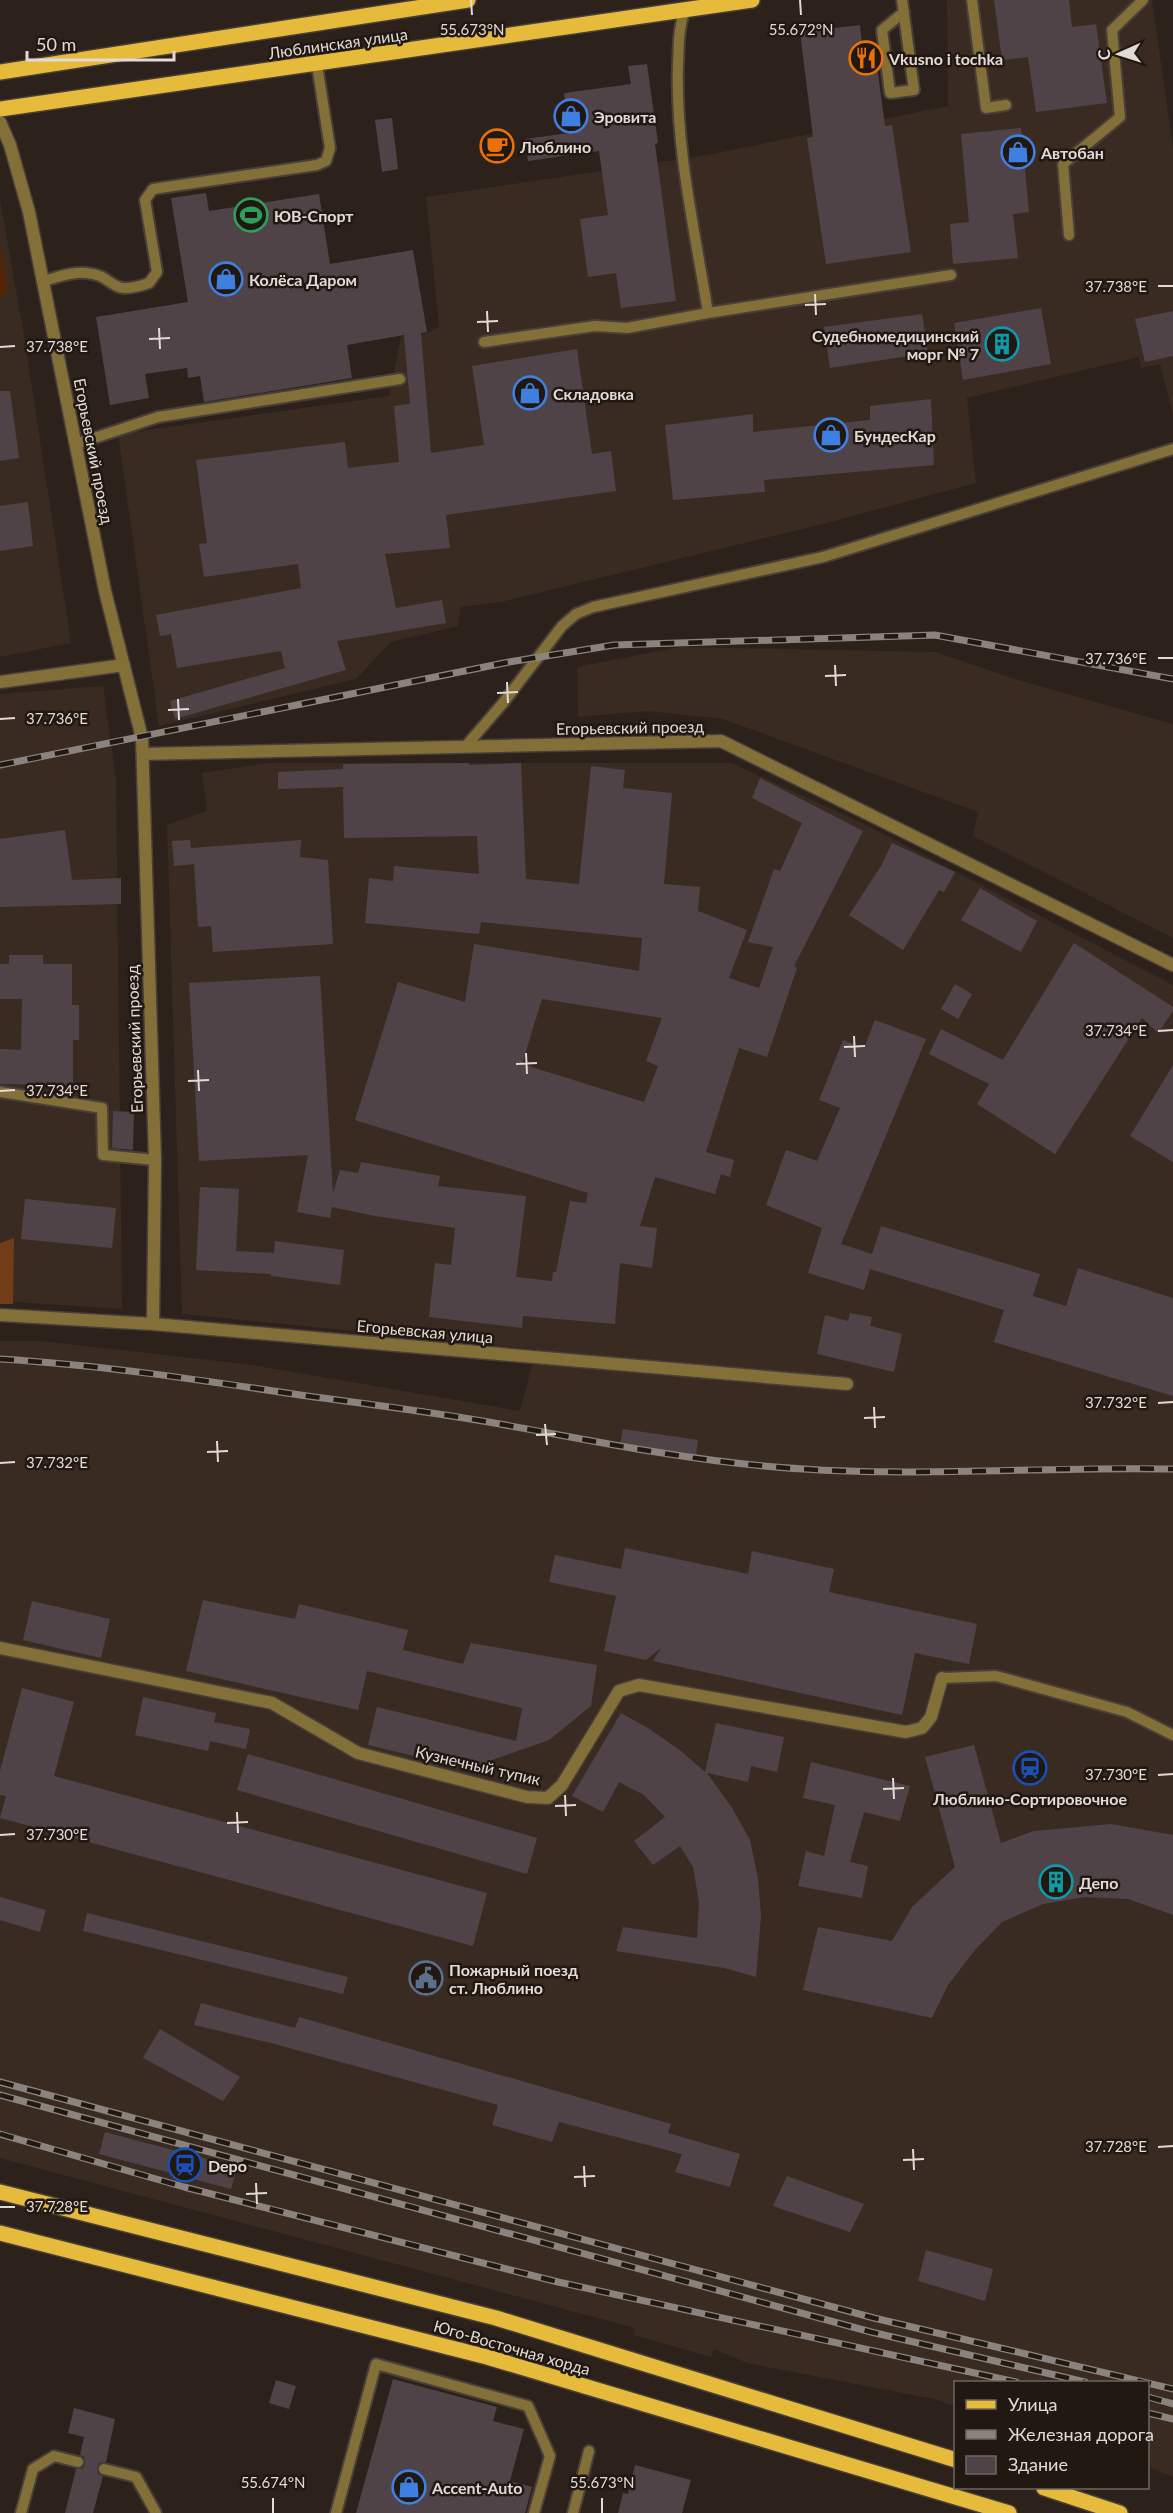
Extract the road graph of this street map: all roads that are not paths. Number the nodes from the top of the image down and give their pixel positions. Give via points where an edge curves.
1 (468, 0) edge
2 (752, 0) edge
3 (902, 0) edge
4 (972, 0) edge
5 (1143, 0) edge
6 (685, 5) edge
7 (904, 12) junction
8 (316, 64) junction
9 (0, 72) edge
10 (1006, 105) dead end
11 (0, 109) edge
12 (0, 122) edge
13 (1069, 235) dead end
14 (951, 275) dead end
15 (43, 281) junction
16 (708, 313) junction
17 (484, 342) dead end
18 (400, 379) dead end
19 (76, 444) junction
20 (1173, 449) edge
21 (124, 665) junction
22 (0, 682) edge
23 (465, 747) junction
24 (143, 754) junction
25 (1173, 966) edge
26 (0, 1092) edge
27 (155, 1161) junction
28 (0, 1315) edge
29 (153, 1324) junction
30 (848, 1384) dead end
31 (0, 1648) edge
32 (942, 1678) joint
33 (1173, 1735) edge
34 (0, 2192) edge
35 (0, 2233) edge
36 (589, 2451) dead end
37 (954, 2459) edge
38 (78, 2462) dead end
39 (104, 2469) dead end
40 (1050, 2489) edge
41 (21, 2513) edge
42 (156, 2513) edge
43 (336, 2513) edge
44 (534, 2513) edge
45 (573, 2513) edge
46 (1010, 2513) edge
47 (1120, 2513) edge

1 - 9 main road, Люблинская улица
2 - 6 main road, Люблинская улица
3 - 7 lane
4 - 10 lane via 986,108
5 - 13 lane via 1112,30 1120,117 1063,164
6 - 8 main road, Люблинская улица
6 - 16 lane via 679,25 677,89
7 - 7 lane via 914,90 890,93 882,30
8 - 11 main road, Люблинская улица
8 - 15 lane via 330,148 326,161 153,189 145,200 157,272 149,283 123,290 85,272
12 - 15 street, Егорьевский проезд via 26,197
14 - 16 lane
15 - 19 street, Егорьевский проезд
16 - 17 lane via 627,328 595,326
18 - 19 lane via 158,417
19 - 21 street, Егорьевский проезд
20 - 23 lane via 823,557 576,614 561,626
21 - 22 street
21 - 24 street, Егорьевский проезд
23 - 24 street, Егорьевский проезд
23 - 25 street, Егорьевский проезд via 721,741
24 - 27 street, Егорьевский проезд
26 - 27 lane via 102,1108 103,1155
27 - 29 street, Егорьевский проезд
28 - 29 street, Егорьевская улица
29 - 30 street, Егорьевская улица
31 - 32 street, Кузнечный тупик via 272,1703 358,1753 527,1797 548,1798 562,1785 619,1691 639,1685 906,1732 922,1728 931,1717
32 - 33 lane via 996,1676 1127,1712
34 - 37 main road, Юго-Восточная хорда via 496,2318
35 - 46 main road, Юго-Восточная хорда via 487,2357
36 - 45 lane
38 - 41 lane via 54,2456 33,2469
39 - 42 lane via 135,2477
40 - 47 main road
43 - 44 lane via 376,2364 528,2406 550,2456

